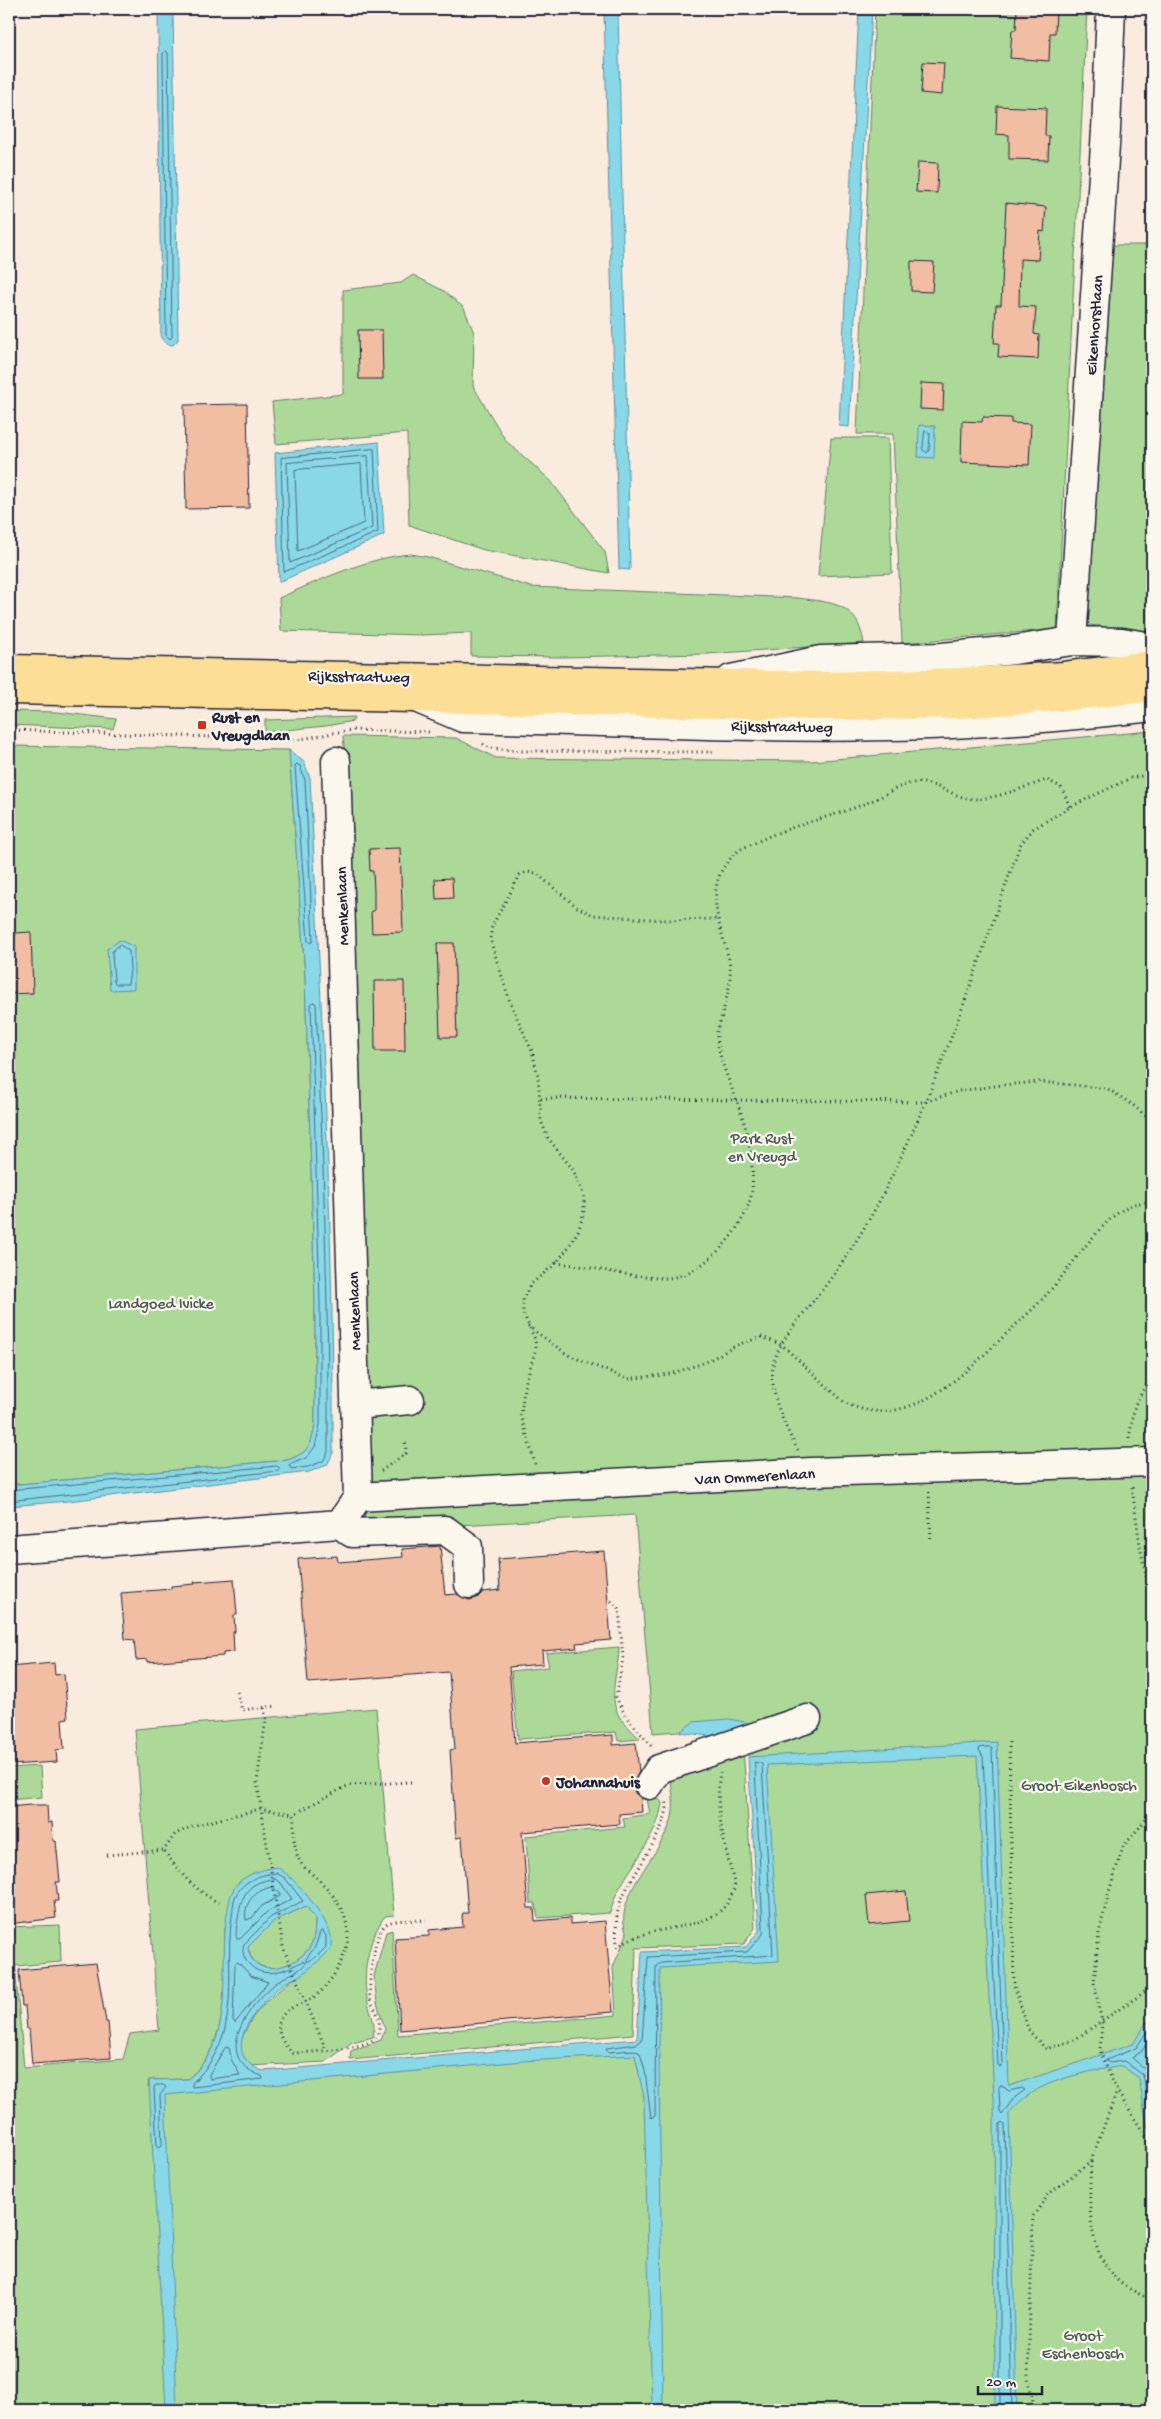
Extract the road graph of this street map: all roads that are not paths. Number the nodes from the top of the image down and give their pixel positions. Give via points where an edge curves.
1 (1111, 9) edge
2 (1072, 640) junction
3 (1152, 647) edge
4 (1152, 665) edge
5 (9, 668) edge
6 (710, 683) junction
7 (1152, 686) edge
8 (9, 690) edge
9 (414, 698) junction
10 (1152, 707) edge
11 (336, 761) dead end
12 (410, 1400) dead end
13 (355, 1405) junction
14 (1140, 1462) edge
15 (358, 1497) junction
16 (340, 1524) junction
17 (9, 1549) edge
18 (469, 1584) dead end
19 (807, 1719) dead end
20 (649, 1785) dead end

1 - 2 street, Eikenhorstlaan
2 - 3 street, Rijksstraatweg
2 - 6 street, Rijksstraatweg via 942,657 821,660
4 - 6 main road, Rijksstraatweg via 1064,676 960,682 824,686
5 - 6 main road, Rijksstraatweg
7 - 9 main road, Rijksstraatweg via 960,704 821,706
8 - 9 main road, Rijksstraatweg
9 - 10 street, Rijksstraatweg via 463,718 825,726 954,724
11 - 13 street, Menkenlaan
12 - 13 street
13 - 15 street, Menkenlaan
14 - 15 street, Van Ommerenlaan via 811,1472
15 - 16 street
16 - 17 street
16 - 18 street via 352,1533 445,1530 468,1547
19 - 20 street via 659,1768

